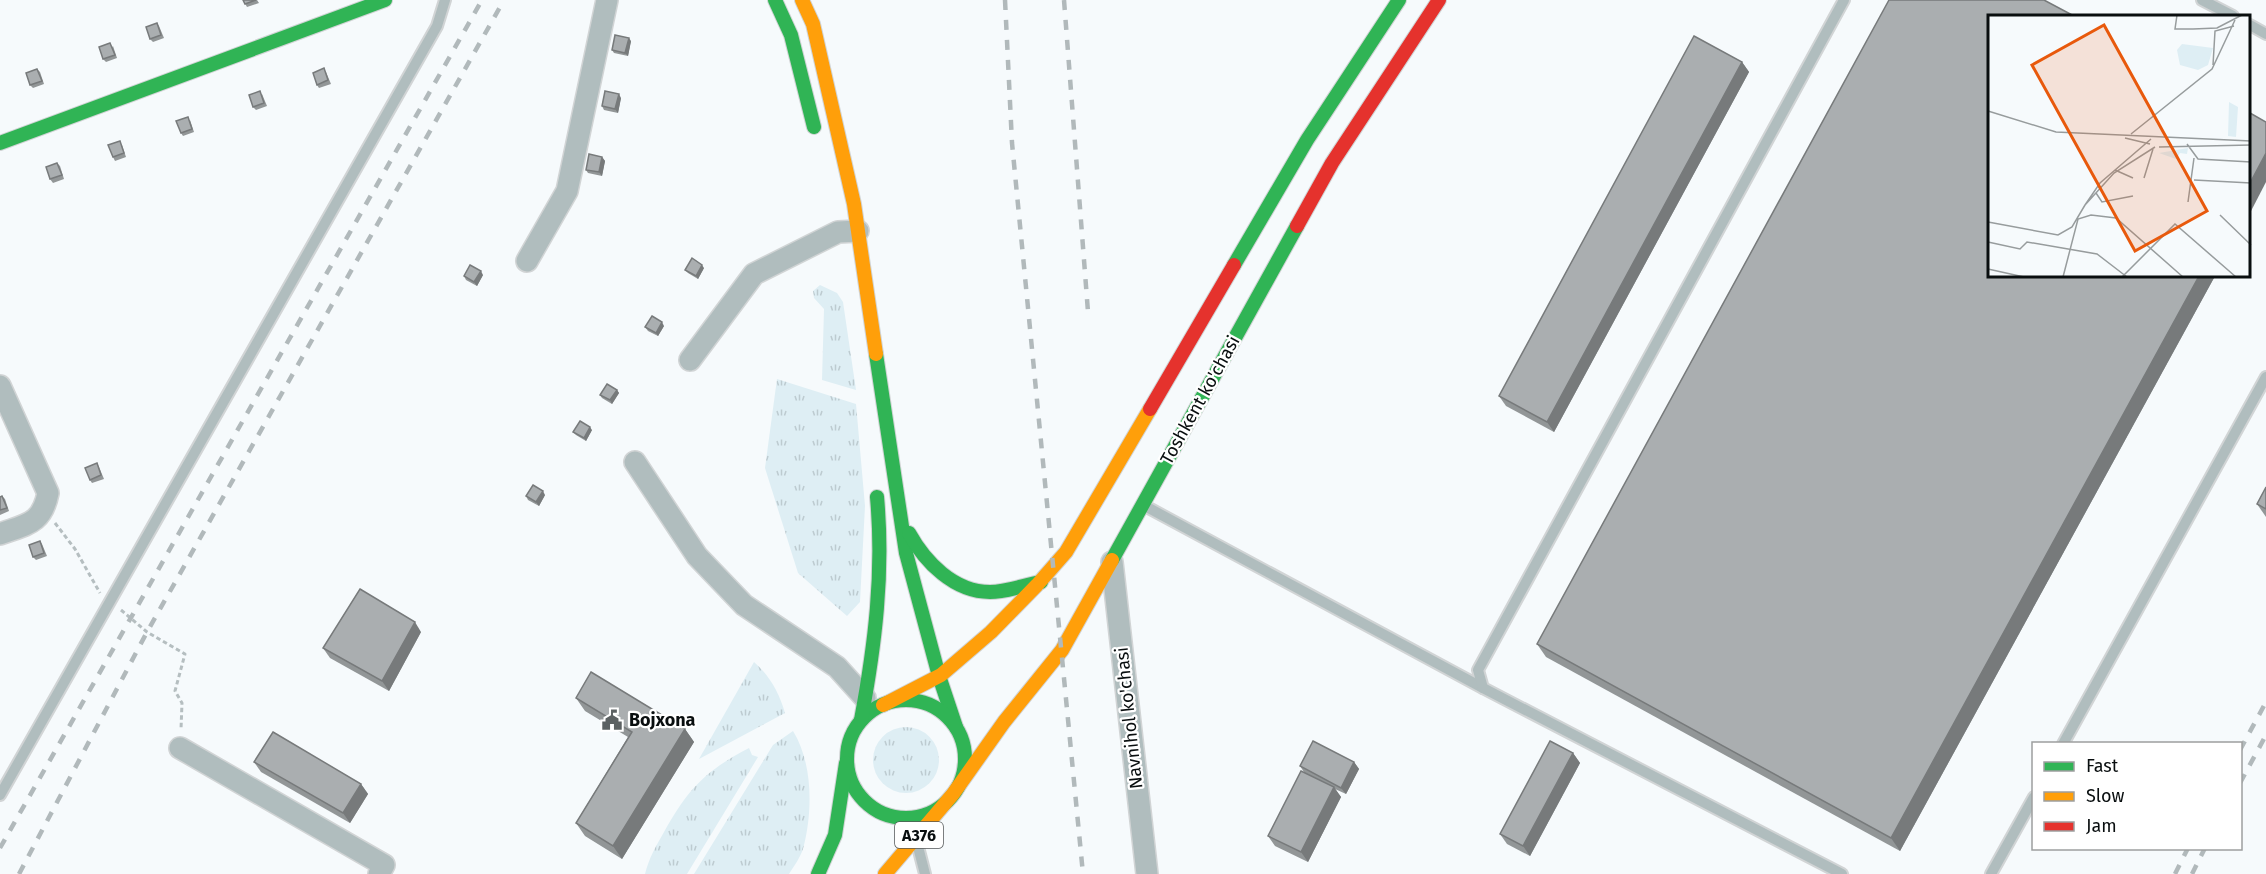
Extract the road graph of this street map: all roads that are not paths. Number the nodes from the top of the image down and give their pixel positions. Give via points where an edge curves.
1 (385, 0) edge
2 (445, 0) edge
3 (607, 0) edge
4 (775, 0) edge
5 (802, 0) edge
6 (1399, 0) edge
7 (1439, 0) edge
8 (1844, 0) edge
9 (2202, 0) edge
10 (2231, 15) edge
11 (2251, 26) edge
12 (2266, 34) edge
13 (817, 138) dead end
14 (0, 143) edge
15 (843, 230) junction
16 (527, 261) dead end
17 (690, 360) dead end
18 (2266, 377) edge
19 (0, 386) edge
20 (635, 462) dead end
21 (876, 486) dead end
22 (1142, 504) junction
23 (901, 516) junction
24 (0, 534) edge
25 (1112, 562) junction
26 (1041, 582) junction
27 (939, 676) junction
28 (1483, 688) junction
29 (874, 701) junction
30 (956, 728) junction
31 (2064, 742) edge
32 (180, 748) road end
33 (847, 758) junction
34 (952, 794) junction
35 (0, 795) edge
36 (2032, 801) edge
37 (907, 818) junction
38 (916, 838) junction
39 (379, 874) edge
40 (818, 874) edge
41 (885, 874) edge
42 (925, 874) edge
43 (1147, 874) edge
44 (1842, 874) edge
45 (1991, 874) edge

1 - 14 main road
2 - 35 lane via 437,26
3 - 16 street via 567,191
4 - 13 main road via 791,35
5 - 15 main road via 813,24
6 - 26 main road, Toshkent ko'chasi via 1307,140 1066,552
7 - 22 main road, Toshkent ko'chasi via 1332,163
8 - 28 lane via 1478,670
9 - 10 lane
11 - 12 lane
15 - 17 street via 754,274
15 - 23 main road
18 - 31 lane
19 - 24 street via 48,493 45,510 31,523
20 - 29 street via 696,556 744,605 837,667
21 - 29 main road via 882,582
22 - 25 main road, Toshkent ko'chasi
22 - 28 lane
23 - 26 main road via 915,546 930,565 961,584 990,592
23 - 27 main road via 906,553
25 - 34 main road, Toshkent ko'chasi via 1062,650
25 - 43 street, Navnihol ko'chasi
26 - 27 main road, Toshkent ko'chasi via 990,634
27 - 29 main road, Toshkent ko'chasi
27 - 30 main road
28 - 44 lane
29 - 30 main road via 916,701 945,715
29 - 33 main road via 851,738
30 - 34 main road via 962,740 964,768
32 - 39 street via 384,865
33 - 37 main road via 849,777 858,794 888,816
33 - 40 main road via 835,836
34 - 37 main road via 940,807
34 - 38 main road, A376
36 - 45 lane
37 - 38 lane
38 - 41 main road, A376
38 - 42 lane

